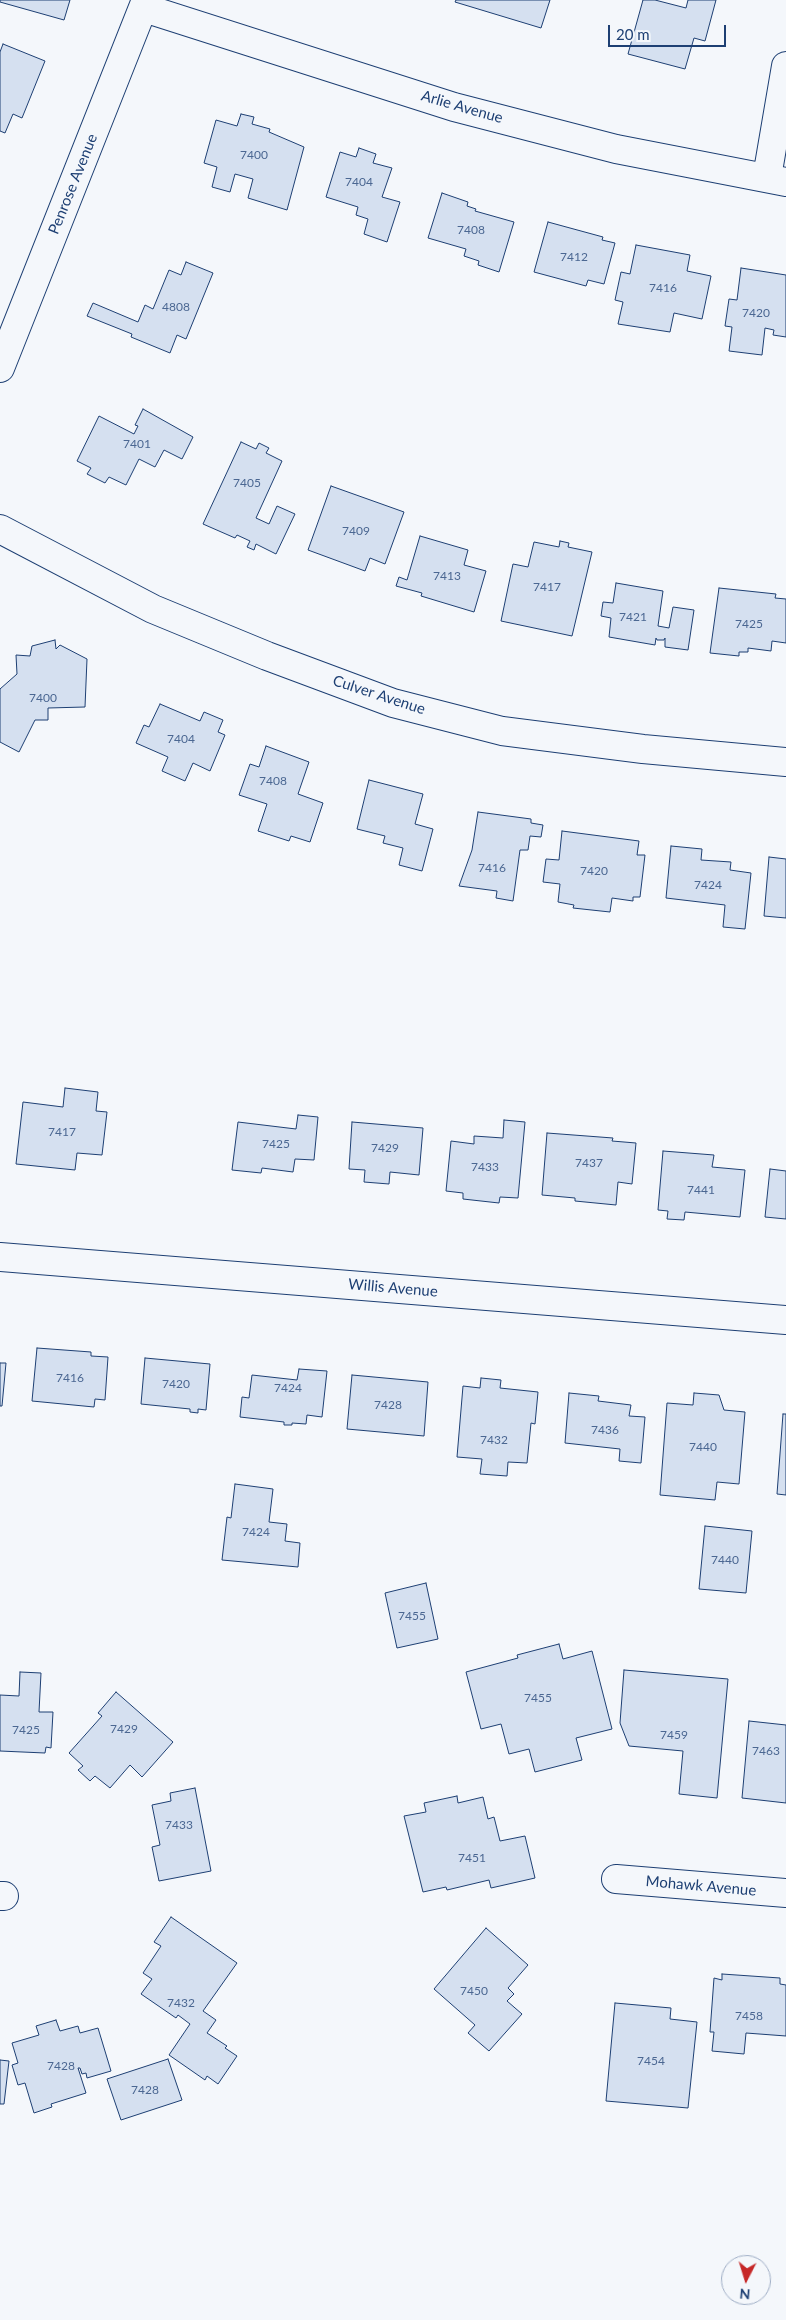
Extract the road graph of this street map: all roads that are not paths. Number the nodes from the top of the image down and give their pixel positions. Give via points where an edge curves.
1 (145, 4) edge
2 (786, 66) edge
3 (776, 180) edge
4 (0, 368) edge
5 (0, 529) edge
6 (786, 762) edge
7 (0, 1257) edge
8 (786, 1320) edge
9 (616, 1879) dead end
10 (786, 1893) edge

1 - 3 street, Arlie Avenue via 454,106 616,149
1 - 4 street, Penrose Avenue
2 - 3 street
5 - 6 street, Culver Avenue via 153,609 393,703 502,731 643,749
7 - 8 street, Willis Avenue
9 - 10 street, Mohawk Avenue

